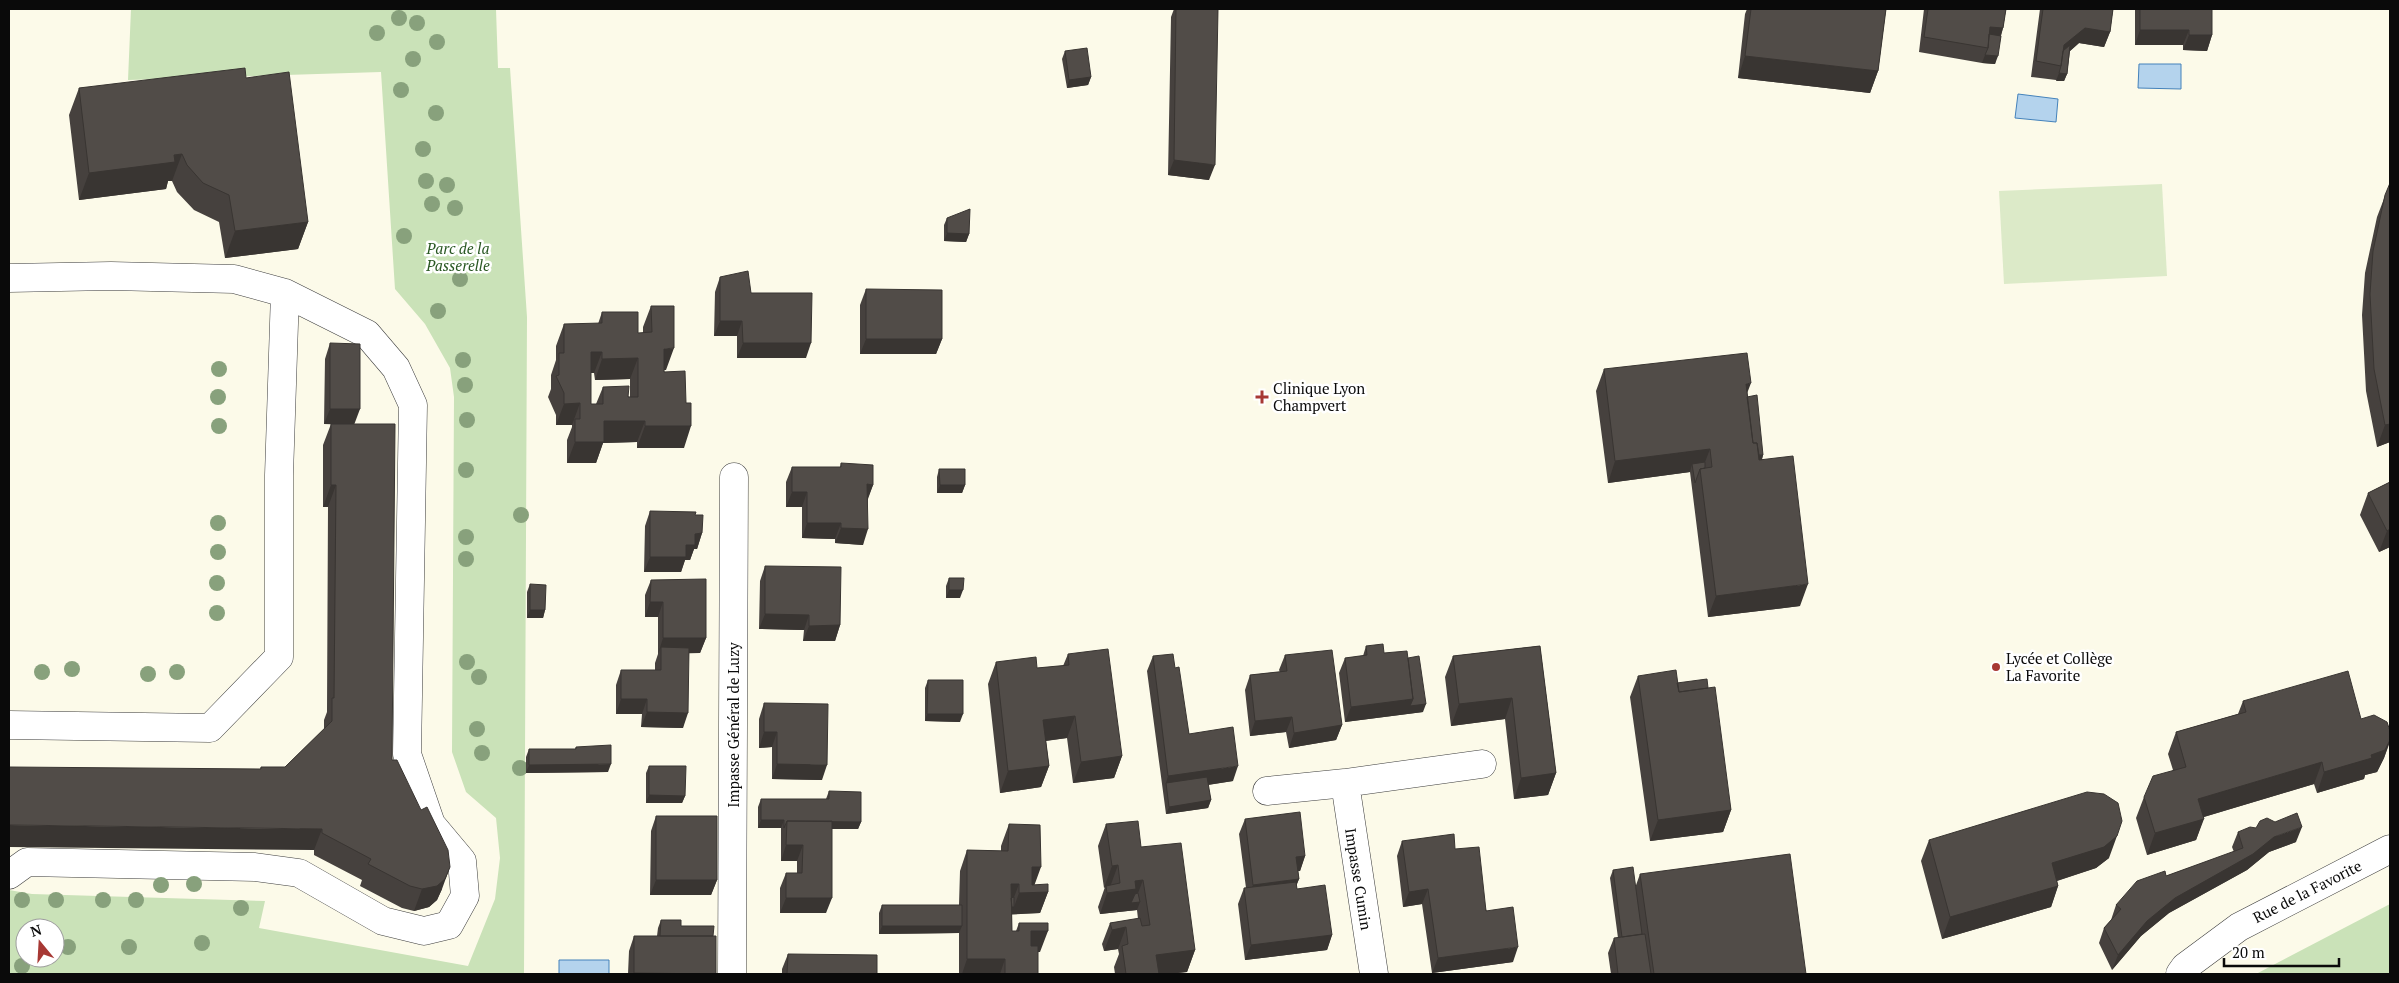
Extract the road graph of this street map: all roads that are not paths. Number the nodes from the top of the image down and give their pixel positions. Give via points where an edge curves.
1 (9, 278) edge
2 (285, 293) junction
3 (734, 477) dead end
4 (9, 725) edge
5 (1482, 764) dead end
6 (1344, 783) junction
7 (1267, 791) dead end
8 (2390, 849) edge
9 (9, 875) edge
10 (732, 974) edge
11 (1374, 974) edge
12 (2180, 974) edge

1 - 2 street via 234,279
2 - 4 street via 279,475 279,658 210,728
2 - 9 street via 367,334 396,368 413,405 407,754 431,824 462,862 465,896 449,925 424,931 383,921 298,873 264,868 27,862
3 - 10 street, Impasse Général de Luzy
5 - 6 street
6 - 7 street
6 - 11 street, Impasse Cumin
8 - 12 street, Rue de la Favorite via 2239,926

